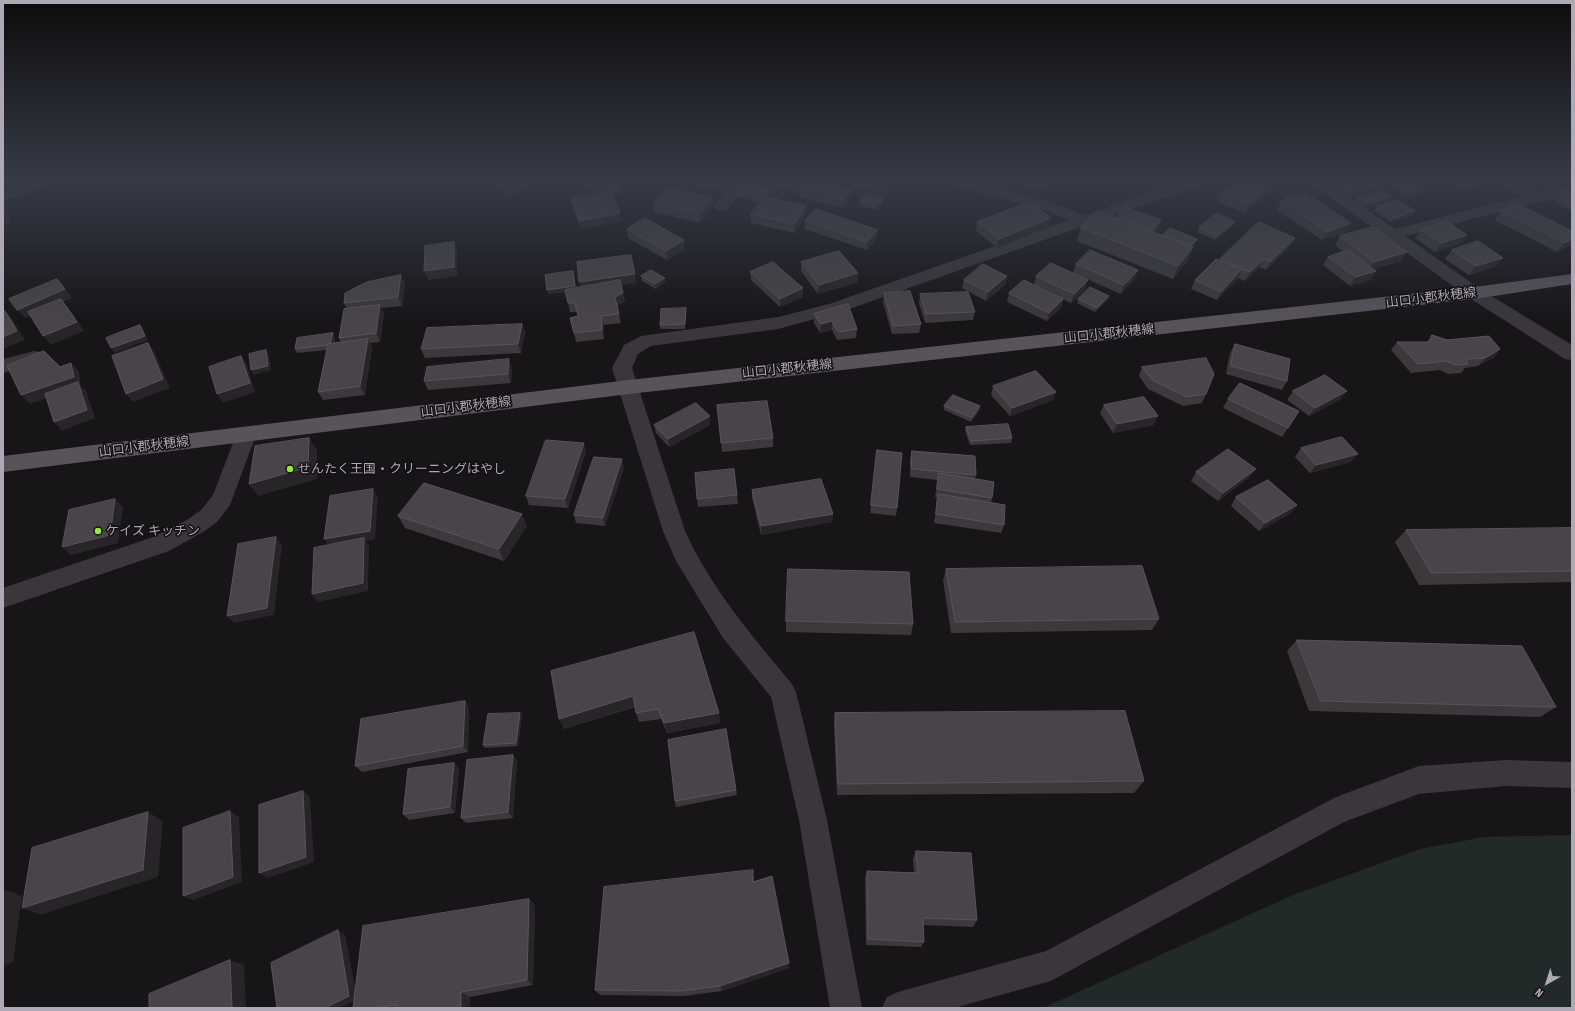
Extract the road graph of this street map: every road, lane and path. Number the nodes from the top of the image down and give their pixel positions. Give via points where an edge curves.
1 (1062, 228) edge
2 (1382, 228) edge
3 (1417, 228) edge
4 (1391, 235) junction
5 (1572, 279) edge
6 (1474, 293) junction
7 (1572, 354) edge
8 (34, 357) edge
9 (3, 366) edge
10 (629, 387) junction
11 (246, 435) junction
12 (3, 464) edge
13 (3, 598) edge
14 (1572, 774) edge
15 (846, 1008) edge
16 (898, 1008) edge

1 - 10 street via 835,308 778,323 648,340 633,346 626,355 622,368
2 - 4 street
3 - 4 street
4 - 6 street
5 - 6 main road, 山口小郡秋穂線
6 - 7 street
6 - 10 main road, 山口小郡秋穂線
8 - 9 street
10 - 11 main road, 山口小郡秋穂線
10 - 15 street via 674,531 684,554 732,630 783,692 813,820
11 - 12 main road, 山口小郡秋穂線
11 - 13 street via 222,499 204,520 161,544
14 - 16 street via 1506,773 1419,780 1336,811 1051,965

